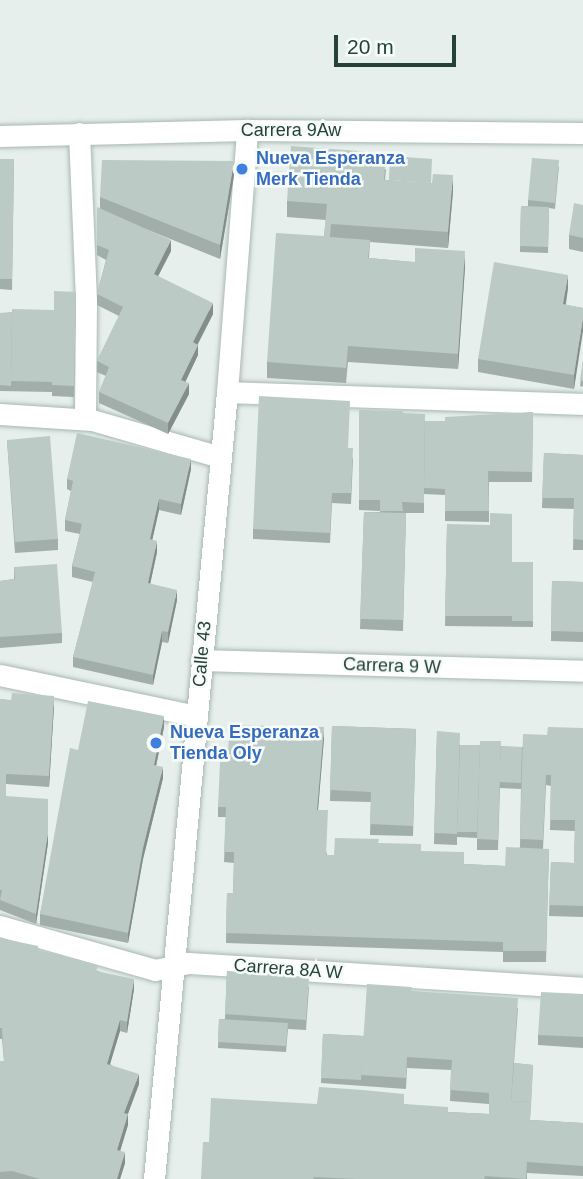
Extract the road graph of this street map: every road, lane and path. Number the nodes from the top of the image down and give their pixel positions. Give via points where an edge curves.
1 (247, 130) junction
2 (79, 133) junction
3 (583, 133) edge
4 (0, 136) edge
5 (227, 392) junction
6 (583, 404) edge
7 (0, 414) edge
8 (85, 419) junction
9 (220, 457) junction
10 (201, 660) junction
11 (583, 671) edge
12 (0, 675) edge
13 (196, 716) junction
14 (0, 926) edge
15 (174, 967) junction
16 (583, 988) edge
17 (154, 1179) edge

1 - 2 street, Carrera 9Aw
1 - 3 street, Carrera 9Aw
1 - 5 street, Calle 43
2 - 4 street, Carrera 9Aw
2 - 8 street
5 - 6 street
5 - 9 street, Calle 43
7 - 8 street
8 - 9 street
9 - 10 street, Calle 43
10 - 11 street, Carrera 9 W
10 - 13 street, Calle 43
12 - 13 street
13 - 15 street, Calle 43
14 - 15 street, Carrera 8A W via 155,970
15 - 16 street, Carrera 8A W via 188,962
15 - 17 street, Calle 43

